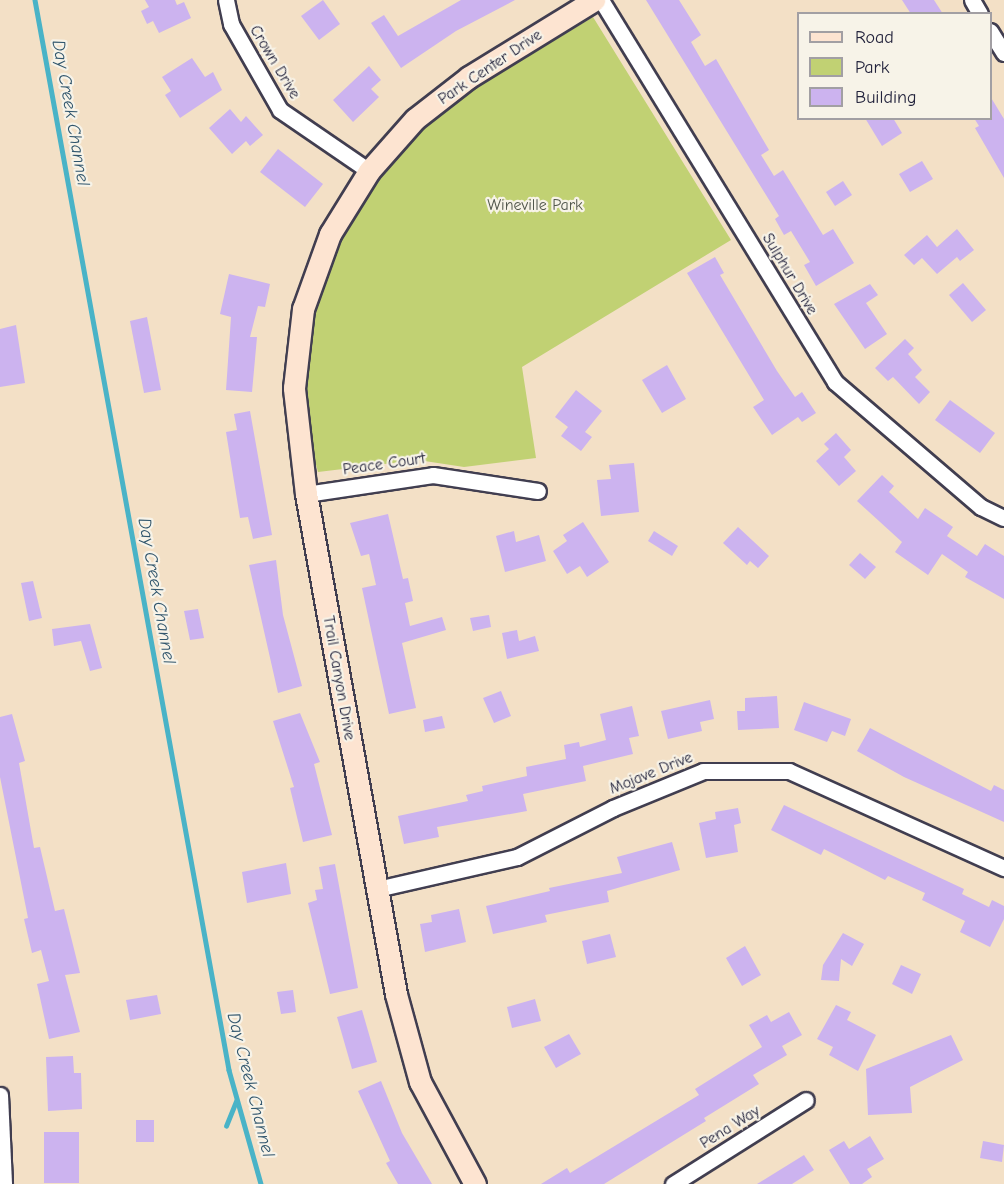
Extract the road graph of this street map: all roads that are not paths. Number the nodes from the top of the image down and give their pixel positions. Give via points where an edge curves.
1 (226, 0) edge
2 (594, 0) edge
3 (601, 0) edge
4 (992, 34) edge
5 (1004, 53) edge
6 (369, 171) junction
7 (538, 491) dead end
8 (306, 494) junction
9 (1004, 518) edge
10 (1004, 868) edge
11 (377, 889) junction
12 (0, 1095) edge
13 (806, 1100) dead end
14 (4, 1184) edge
15 (475, 1184) edge
16 (673, 1184) edge

1 - 6 street, Crown Drive via 231,24 280,110
2 - 6 street, Park Center Drive via 469,77 415,119
3 - 9 street, Sulphur Drive via 835,382 981,507
4 - 5 street
6 - 8 street, Trail Canyon Drive via 330,234 303,309 294,388
7 - 8 street, Peace Court via 433,475
8 - 11 street, Trail Canyon Drive
10 - 11 street, Mojave Drive via 789,771 703,771 613,807 517,857
11 - 15 street, Trail Canyon Drive via 396,994 420,1082
12 - 14 street
13 - 16 street, Pena Way

